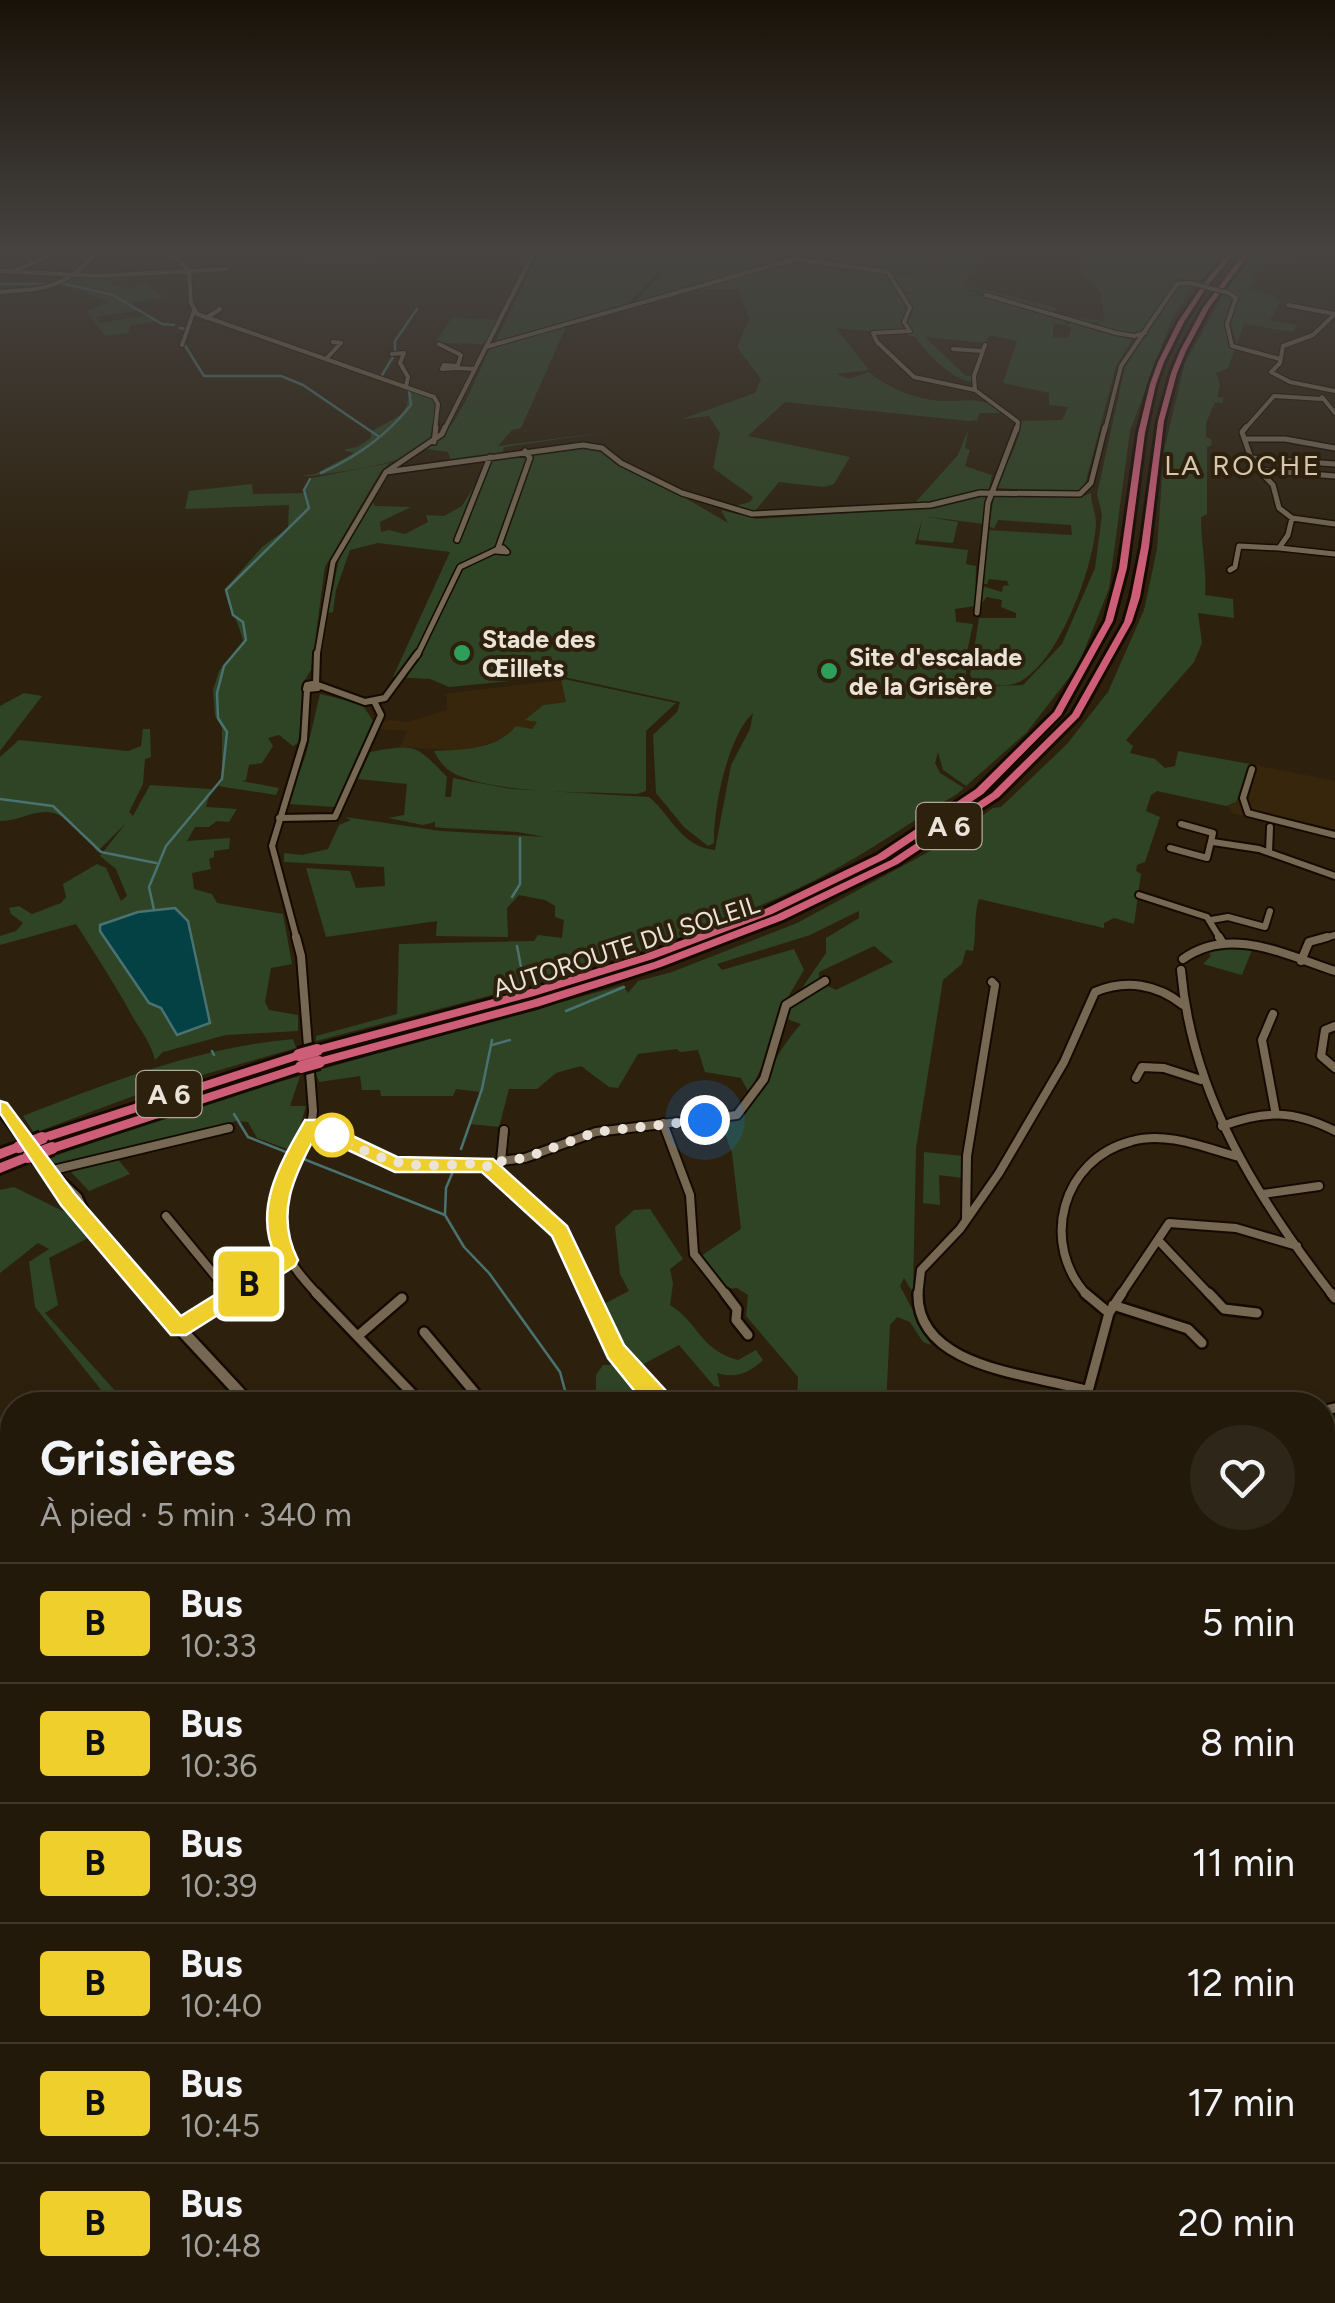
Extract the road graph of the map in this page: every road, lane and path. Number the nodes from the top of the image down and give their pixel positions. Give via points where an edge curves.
1 (316, 356) edge
2 (329, 356) edge
3 (403, 356) edge
4 (461, 356) edge
5 (481, 356) edge
6 (892, 356) edge
7 (980, 356) edge
8 (1128, 356) edge
9 (1165, 356) edge
10 (1182, 356) edge
11 (1267, 356) edge
12 (1280, 359) joint
13 (326, 360) junction
14 (475, 369) junction
15 (406, 386) junction
16 (1324, 388) junction
17 (976, 390) junction
18 (1335, 392) edge
19 (1322, 399) junction
20 (1335, 413) edge
21 (1245, 439) junction
22 (434, 442) junction
23 (1335, 448) edge
24 (526, 451) junction
25 (490, 458) junction
26 (1251, 458) junction
27 (1335, 464) edge
28 (1259, 470) junction
29 (386, 472) junction
30 (1335, 476) edge
31 (992, 493) junction
32 (1292, 518) junction
33 (1335, 524) edge
34 (458, 540) dead end
35 (1279, 548) junction
36 (1335, 554) edge
37 (1230, 570) dead end
38 (977, 613) dead end
39 (314, 687) junction
40 (375, 702) junction
41 (1252, 769) dead end
42 (279, 818) junction
43 (1181, 824) dead end
44 (1270, 826) dead end
45 (1335, 835) edge
46 (1213, 842) junction
47 (1170, 848) dead end
48 (1269, 852) junction
49 (1335, 876) edge
50 (1139, 894) dead end
51 (1270, 911) dead end
52 (1211, 920) junction
53 (1335, 935) edge
54 (1222, 942) junction
55 (1184, 959) dead end
56 (1301, 961) junction
57 (1181, 970) dead end
58 (1335, 971) edge
59 (825, 981) dead end
60 (992, 982) dead end
61 (1183, 1006) junction
62 (1273, 1014) dead end
63 (1335, 1026) edge
64 (318, 1056) junction
65 (1335, 1068) edge
66 (1136, 1078) dead end
67 (1202, 1080) junction
68 (0, 1108) edge
69 (1275, 1110) junction
70 (663, 1123) junction
71 (312, 1125) junction
72 (1222, 1126) junction
73 (229, 1128) dead end
74 (504, 1130) dead end
75 (1335, 1131) edge
76 (34, 1148) junction
77 (0, 1154) edge
78 (1238, 1157) junction
79 (502, 1161) junction
80 (0, 1168) edge
81 (492, 1169) junction
82 (50, 1171) junction
83 (1319, 1186) dead end
84 (1263, 1194) junction
85 (166, 1216) dead end
86 (966, 1219) junction
87 (1158, 1240) junction
88 (1298, 1246) junction
89 (288, 1260) junction
90 (231, 1295) junction
91 (402, 1298) dead end
92 (1335, 1298) edge
93 (1111, 1309) junction
94 (1257, 1313) dead end
95 (178, 1329) junction
96 (424, 1332) dead end
97 (359, 1335) junction
98 (748, 1335) dead end
99 (1202, 1344) dead end
100 (1088, 1391) joint
101 (238, 1392) edge
102 (411, 1392) edge
103 (474, 1392) edge
104 (651, 1392) edge

1 - 13 street
2 - 13 street
3 - 15 street
4 - 14 street via 457,367
5 - 14 street
6 - 17 street via 914,377
7 - 17 street
8 - 31 street via 1089,489 1073,495
9 - 64 highway, AUTOROUTE DU SOLEIL / A 6 via 1144,422 1124,559 1100,644 1067,701 997,775 866,863 717,932
10 - 64 highway, AUTOROUTE DU SOLEIL / A 6 via 1160,422 1143,564 1123,634 1084,702 1014,776 908,853 757,928 614,979
11 - 12 street, bridge
12 - 16 street via 1271,370 1275,376
13 - 15 street
14 - 22 street
15 - 22 street via 437,400
16 - 18 street
16 - 19 street
17 - 31 street via 1018,422
19 - 20 street
19 - 21 street via 1268,399 1242,428
21 - 23 street
21 - 26 street
22 - 29 street
24 - 25 street
24 - 31 street via 596,447 682,493 752,514 931,505
24 - 40 street via 530,458 499,550 460,567 412,666
25 - 29 street
25 - 34 street
26 - 27 street
26 - 28 street
28 - 30 street
28 - 32 street via 1279,508
29 - 39 street via 333,562
31 - 38 street
32 - 33 street
32 - 35 street
35 - 36 street
35 - 37 street via 1238,546
39 - 40 street
39 - 42 street
40 - 42 street via 381,715 336,816
41 - 45 street via 1242,798 1248,813
42 - 71 street via 272,858 305,989
43 - 46 street via 1212,833
44 - 48 street
46 - 47 street via 1206,858
46 - 48 street
48 - 49 street
50 - 52 street
51 - 52 street via 1265,927
52 - 54 street
53 - 56 street via 1309,942
54 - 55 street via 1198,947
54 - 56 street
56 - 58 street
57 - 61 street
59 - 70 street via 786,1004 773,1055 744,1109 733,1117
60 - 86 street via 967,1156
61 - 67 street
61 - 86 street via 1136,984 1095,992 1065,1060
62 - 69 street via 1262,1040
63 - 65 street via 1325,1030 1321,1056
64 - 76 highway, AUTOROUTE DU SOLEIL / A 6, bridge
66 - 67 street via 1142,1067 1153,1066
67 - 72 street
68 - 76 street
69 - 72 street
69 - 75 street
70 - 79 street via 596,1132
70 - 98 street via 690,1195 697,1260 737,1309 736,1320
71 - 81 street via 395,1164 482,1163
71 - 89 street via 284,1179 275,1226
72 - 78 street
73 - 82 street
74 - 79 street
76 - 77 highway, AUTOROUTE DU SOLEIL / A 6
76 - 80 highway, AUTOROUTE DU SOLEIL / A 6
76 - 82 street
78 - 84 street
78 - 93 street via 1185,1141 1143,1139 1118,1145 1087,1166 1068,1202 1059,1243 1073,1280
79 - 81 street
81 - 104 street via 560,1231 616,1352
82 - 95 street
83 - 84 street
84 - 88 street
85 - 90 street
86 - 100 street via 921,1270 918,1306 932,1334 965,1358
87 - 88 street via 1176,1221 1236,1228
87 - 93 street
87 - 94 street via 1224,1310
88 - 92 street
89 - 90 street
89 - 97 street
90 - 95 street
91 - 97 street
93 - 99 street via 1188,1329
93 - 100 street
95 - 101 street
96 - 103 street
97 - 102 street

